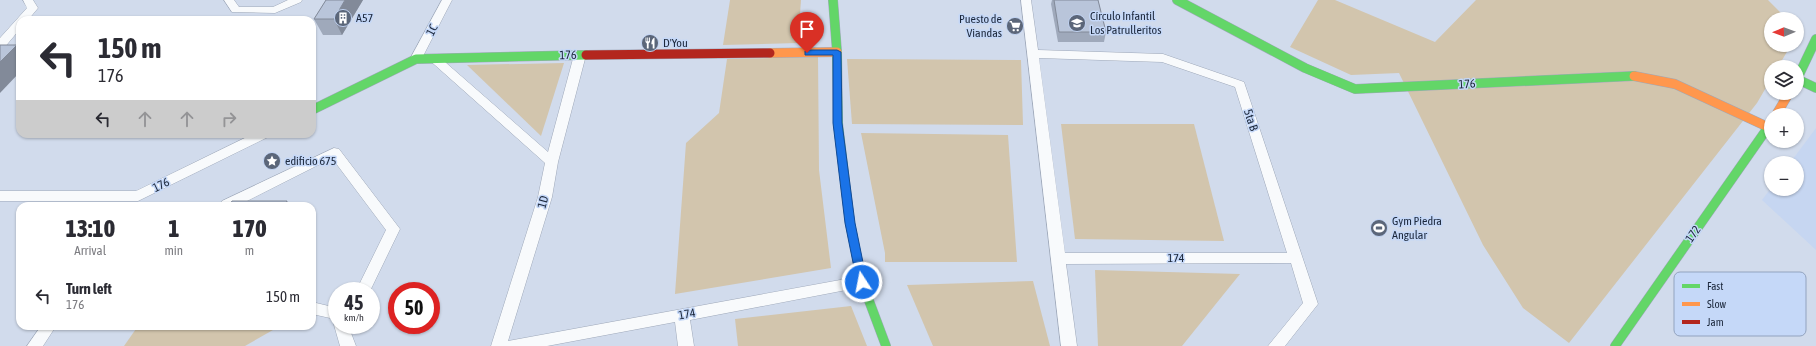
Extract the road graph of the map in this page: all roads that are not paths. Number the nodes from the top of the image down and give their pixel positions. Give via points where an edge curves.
1 (229, 0) edge
2 (297, 0) edge
3 (447, 0) edge
4 (833, 0) edge
5 (1026, 0) edge
6 (1177, 0) edge
7 (30, 4) edge
8 (24, 16) edge
9 (16, 27) edge
10 (1816, 38) edge
11 (0, 45) edge
12 (837, 52) junction
13 (1033, 54) junction
14 (580, 55) junction
15 (433, 58) junction
16 (416, 59) junction
17 (1804, 64) edge
18 (1804, 82) edge
19 (1816, 88) edge
20 (316, 108) edge
21 (1764, 122) edge
22 (1764, 134) edge
23 (256, 138) edge
24 (552, 162) junction
25 (0, 196) edge
26 (134, 201) edge
27 (233, 202) edge
28 (1058, 258) junction
29 (1295, 258) junction
30 (368, 282) edge
31 (862, 282) junction
32 (316, 309) edge
33 (328, 311) edge
34 (682, 315) junction
35 (46, 330) edge
36 (346, 334) edge
37 (35, 346) edge
38 (348, 346) edge
39 (499, 346) edge
40 (514, 346) edge
41 (686, 346) edge
42 (886, 346) edge
43 (1069, 346) edge
44 (1276, 346) edge
45 (1615, 346) edge

1 - 2 street via 236,10 275,10
3 - 16 street, 1C
4 - 12 street
5 - 13 street
6 - 21 street, 176 via 1305,68 1356,89 1639,76 1675,84
7 - 8 street
9 - 11 street
10 - 17 street
12 - 14 street, 176
12 - 31 street via 838,123 850,223
13 - 28 street
13 - 29 street, 5ta B via 1163,58 1240,85
14 - 15 street, 176
14 - 24 street, 1D
15 - 16 street, 176
15 - 24 street
16 - 20 street, 176
18 - 19 street
22 - 45 street, 172
23 - 26 street, 176
24 - 39 street, 1D via 545,197
25 - 26 street, 176
27 - 30 street via 334,152 393,229
28 - 29 street, 174
28 - 43 street
29 - 44 street, 5ta B via 1311,304
31 - 34 street, 174
31 - 42 street
32 - 33 street
34 - 40 street, 174
34 - 41 street
35 - 37 street
36 - 38 street

